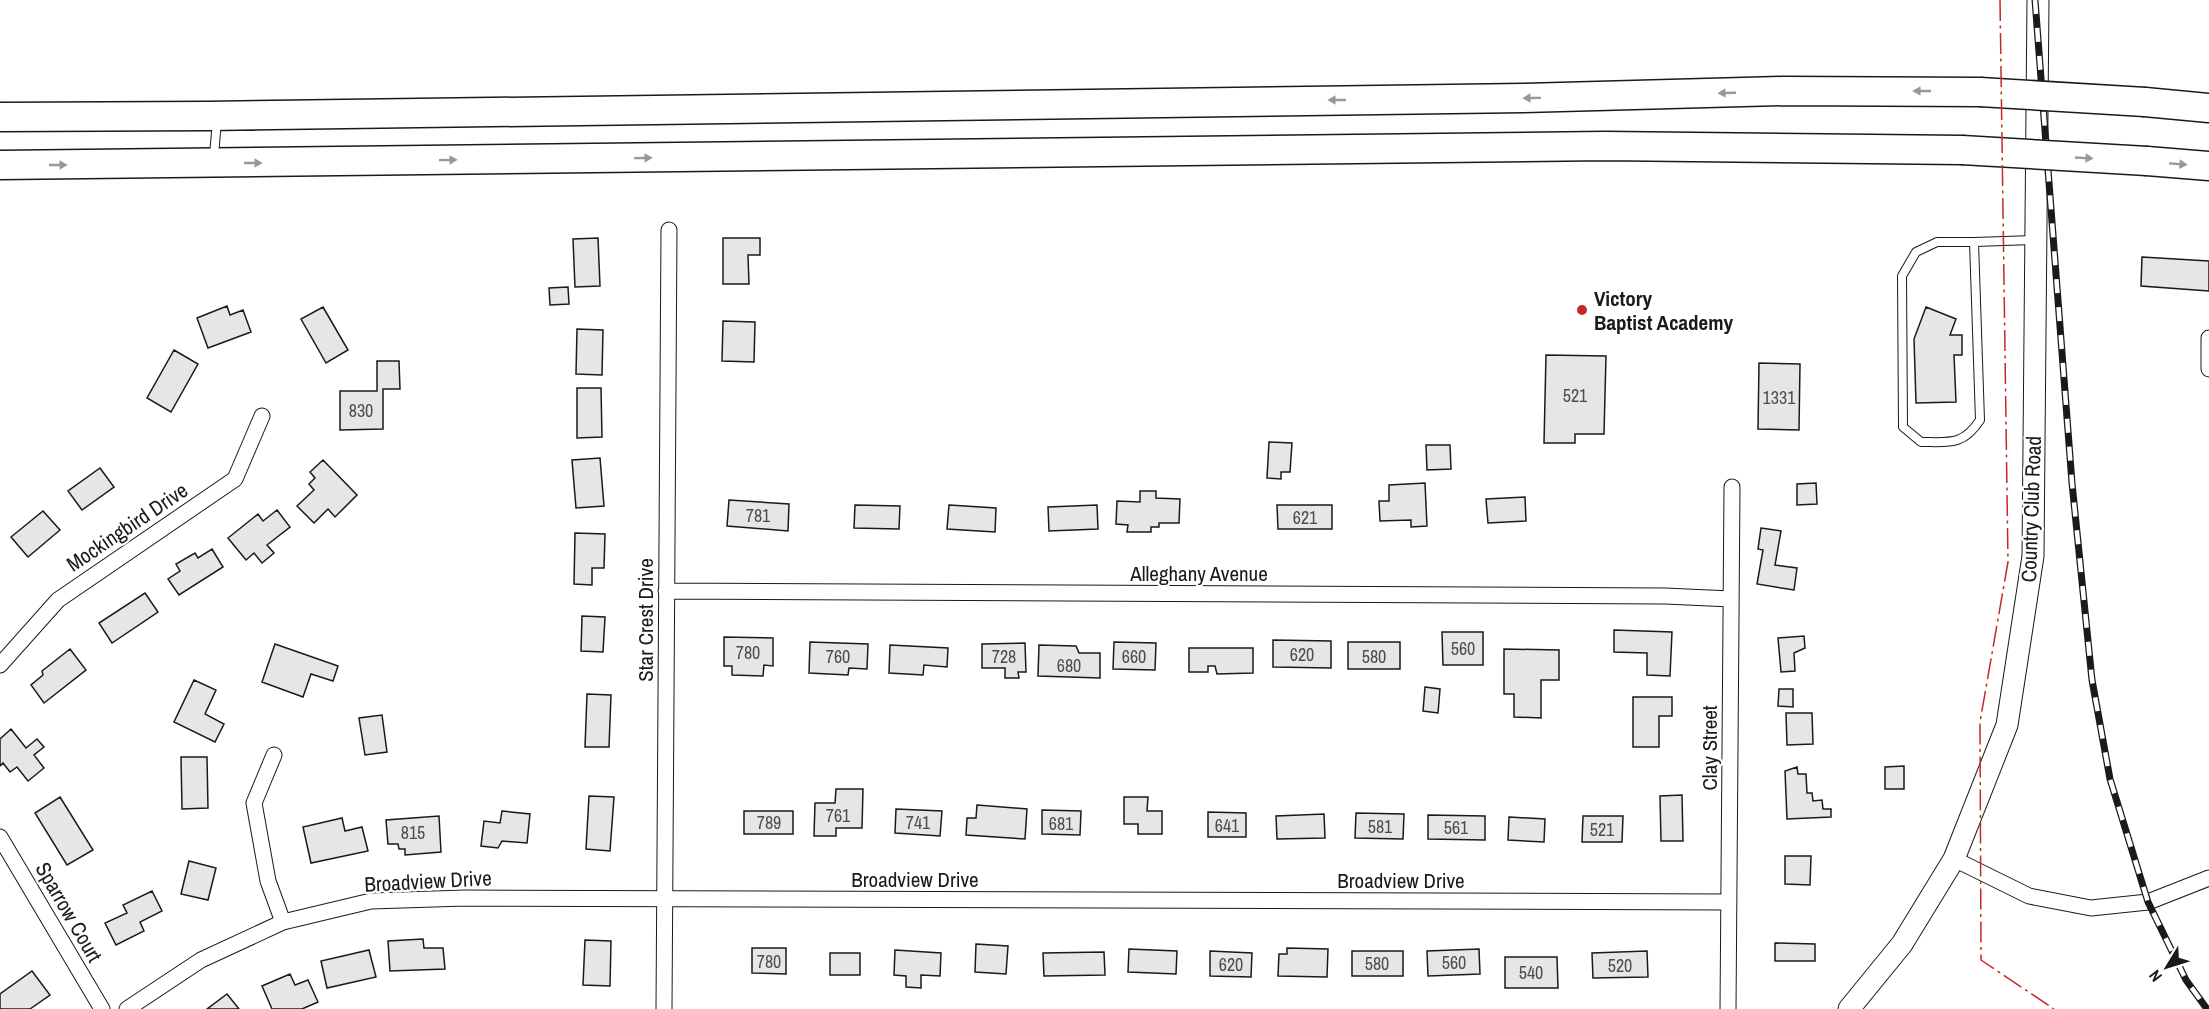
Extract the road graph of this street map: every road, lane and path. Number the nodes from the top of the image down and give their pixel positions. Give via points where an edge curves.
1 (2038, 0) edge
2 (2158, 103) junction
3 (2209, 103) edge
4 (2209, 108) edge
5 (217, 116) junction
6 (0, 117) edge
7 (213, 163) junction
8 (0, 165) edge
9 (2209, 166) edge
10 (669, 230) dead end
11 (2036, 240) junction
12 (1974, 242) junction
13 (2209, 338) edge
14 (2209, 369) edge
15 (262, 416) dead end
16 (1732, 487) dead end
17 (666, 591) junction
18 (1731, 599) junction
19 (0, 665) edge
20 (274, 755) dead end
21 (0, 837) edge
22 (1954, 859) junction
23 (2209, 878) edge
24 (665, 899) junction
25 (1729, 902) junction
26 (283, 922) junction
27 (102, 1009) edge
28 (127, 1009) edge
29 (664, 1009) edge
30 (1728, 1009) edge
31 (1849, 1009) edge

1 - 11 street, Country Club Road
2 - 3 highway
2 - 4 highway
2 -> 5 highway, bridge via 1980,92 1783,90 1501,98
5 - 6 highway
5 - 7 lane
8 -> 7 highway
7 -> 9 highway, bridge via 1605,146 1924,148
10 - 17 street, Star Crest Drive
11 - 12 lane
11 - 22 street, Country Club Road via 2033,556 2007,725
12 - 12 lane via 1980,420 1972,433 1958,441 1921,442 1903,427 1902,276 1916,252 1937,242
13 - 14 street
15 - 19 street, Mockingbird Drive via 235,479 58,600
16 - 18 street, Clay Street
17 - 18 street, Alleghany Avenue
17 - 24 street, Star Crest Drive
18 - 25 street, Clay Street
20 - 26 street via 254,803 268,881
21 - 27 street, Sparrow Court
22 - 23 street via 2029,896 2091,908 2148,902
22 - 31 street, Country Club Road via 1902,944
24 - 25 street, Broadview Drive
24 - 26 street, Broadview Drive via 371,901
24 - 29 street, Star Crest Drive
25 - 30 street, Clay Street
26 - 28 street, Broadview Drive via 201,960

